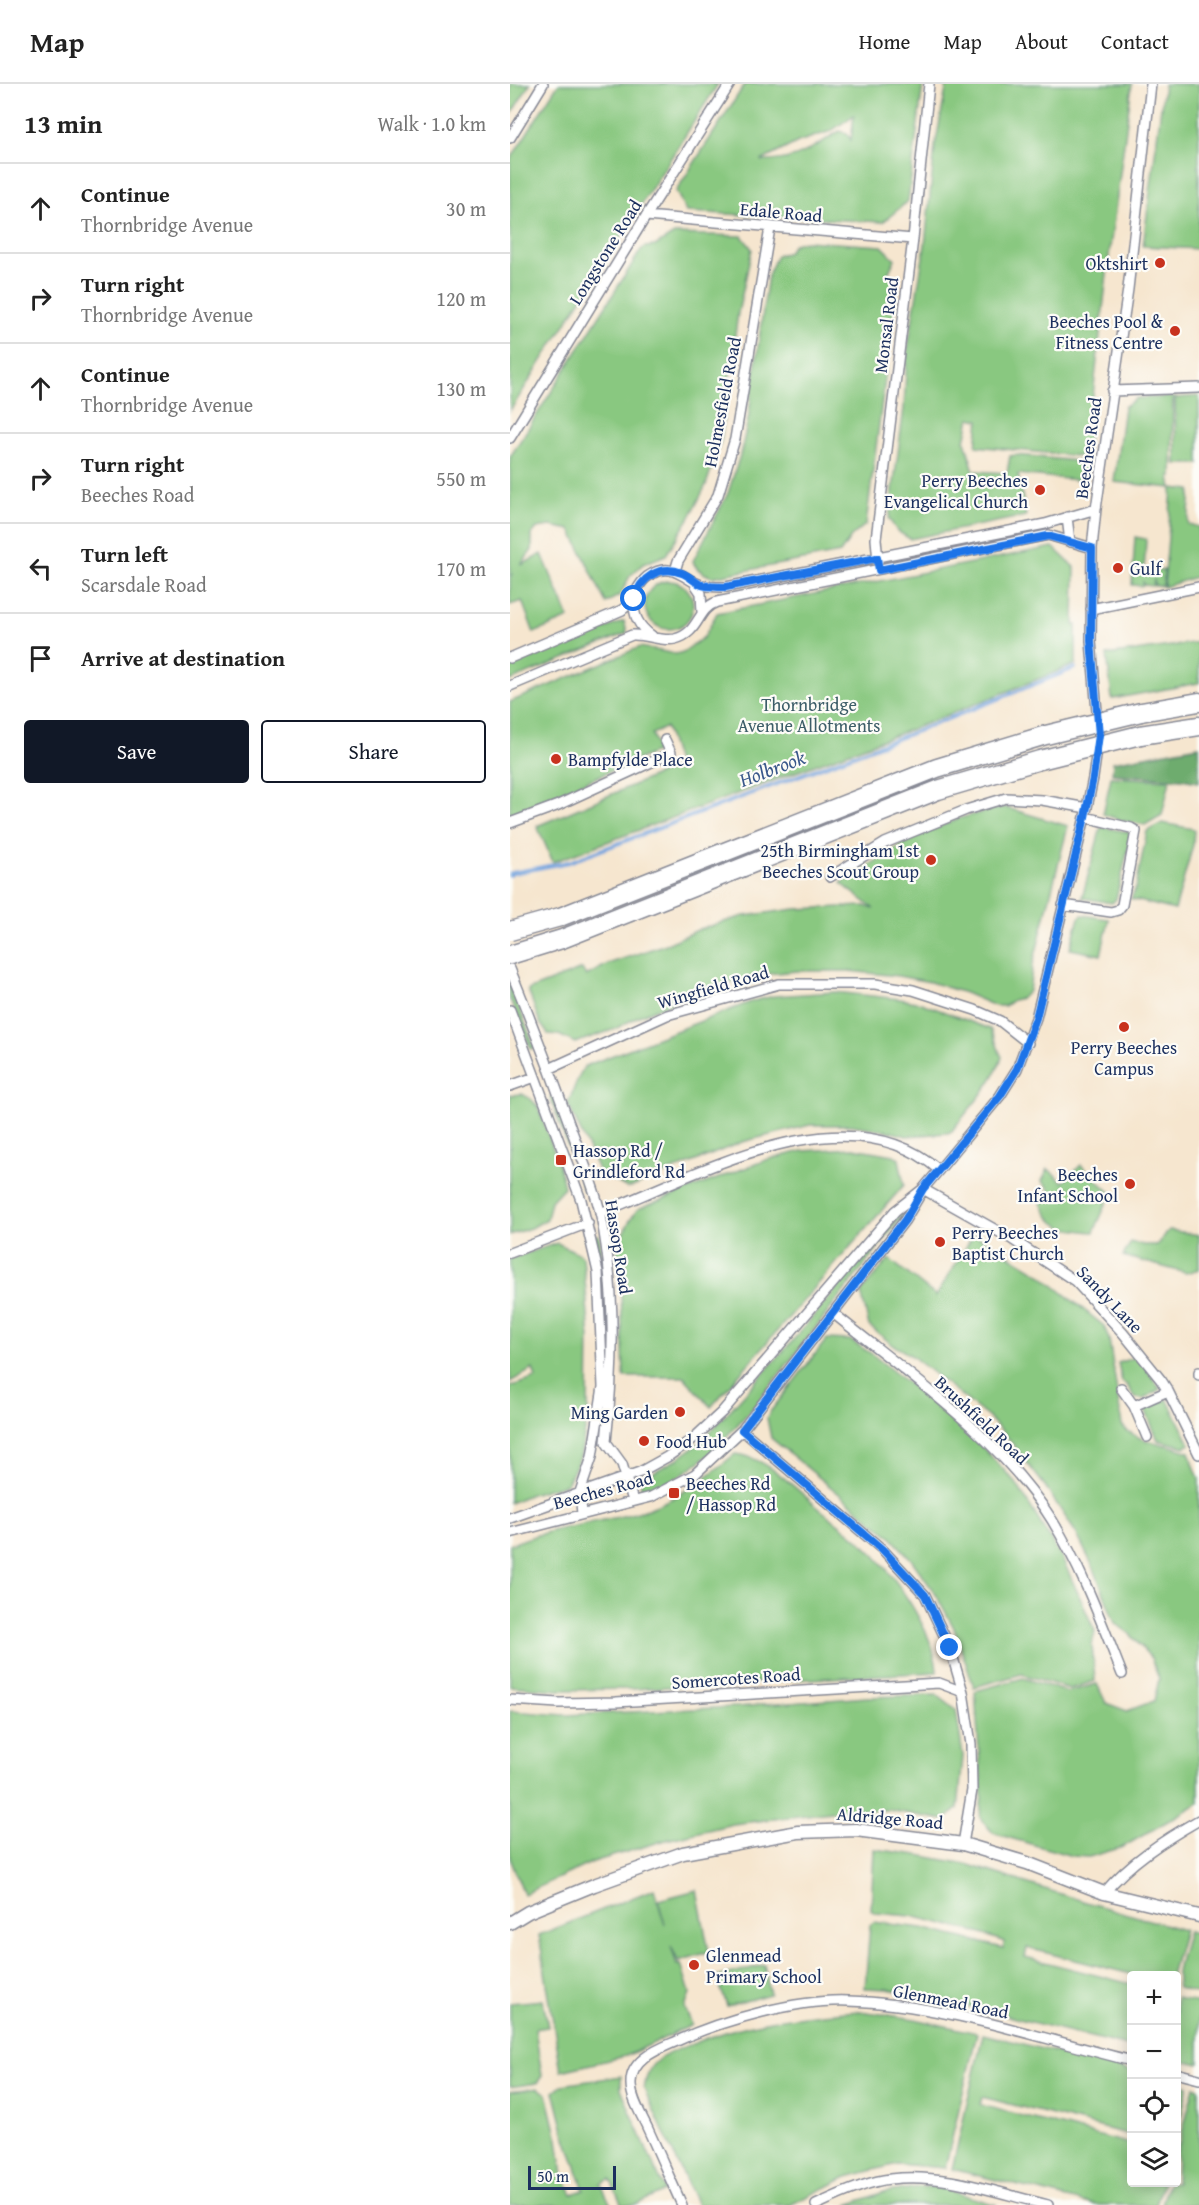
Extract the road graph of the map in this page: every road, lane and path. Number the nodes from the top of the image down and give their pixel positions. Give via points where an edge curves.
1 (543, 84) edge
2 (730, 84) edge
3 (929, 84) edge
4 (1151, 84) edge
5 (510, 138) edge
6 (646, 216) junction
7 (770, 228) junction
8 (913, 239) junction
9 (1199, 388) edge
10 (1112, 391) junction
11 (510, 438) edge
12 (1096, 509) junction
13 (1067, 517) junction
14 (1070, 542) junction
15 (1092, 548) junction
16 (877, 558) junction
17 (879, 570) junction
18 (675, 571) junction
19 (693, 581) junction
20 (1199, 587) edge
21 (634, 599) junction
22 (1091, 609) junction
23 (702, 612) junction
24 (652, 636) junction
25 (510, 658) edge
26 (510, 686) edge
27 (1199, 702) edge
28 (1199, 726) edge
29 (665, 740) dead end
30 (1086, 813) junction
31 (510, 823) edge
32 (830, 877) dead end
33 (1063, 905) junction
34 (510, 931) edge
35 (510, 955) edge
36 (510, 969) edge
37 (510, 1010) edge
38 (1028, 1043) junction
39 (549, 1069) junction
40 (535, 1077) junction
41 (510, 1086) edge
42 (939, 1170) junction
43 (923, 1189) junction
44 (600, 1213) junction
45 (588, 1223) junction
46 (510, 1253) edge
47 (833, 1313) junction
48 (1121, 1388) dead end
49 (1168, 1391) junction
50 (1134, 1406) junction
51 (742, 1430) junction
52 (1147, 1437) dead end
53 (1199, 1454) edge
54 (627, 1476) junction
55 (580, 1492) junction
56 (633, 1502) junction
57 (582, 1514) junction
58 (510, 1518) edge
59 (510, 1533) edge
60 (1122, 1674) dead end
61 (963, 1692) junction
62 (510, 1700) edge
63 (1199, 1820) edge
64 (963, 1844) junction
65 (1104, 1893) junction
66 (1199, 1916) edge
67 (510, 1923) edge
68 (1127, 2060) edge
69 (1181, 2074) edge
70 (1199, 2079) edge
71 (682, 2205) edge
72 (816, 2205) edge
73 (1048, 2205) edge

1 - 5 street
2 - 6 street, Longstone Road
3 - 8 street, Monsal Road
4 - 10 street, Beeches Road via 1128,289
6 - 7 street, Edale Road
6 - 11 street, Longstone Road
7 - 8 street, Edale Road
7 - 18 street, Holmesfield Road via 735,439 718,495
8 - 16 street, Monsal Road via 876,539
9 - 10 street
10 - 12 street, Beeches Road
12 - 13 street
12 - 15 street, Beeches Road
13 - 14 street
13 - 16 street
14 - 15 street
14 - 17 street via 1048,536
15 - 22 street, Beeches Road
16 - 17 street, Monsal Road
16 - 19 street via 726,587
17 - 23 street via 717,602
18 - 19 street
18 - 21 street via 650,575 638,587
19 - 23 street via 701,593
20 - 22 street
21 - 24 street via 638,623
21 - 25 street via 622,610
22 - 30 street, Beeches Road via 1099,735
23 - 24 street via 686,635 664,640
24 - 26 street via 632,635
27 - 34 highway, bridge via 1046,735 937,768 560,917
28 - 35 highway, bridge via 1140,735 938,790 562,939
29 - 31 street via 670,753
30 - 32 street via 1042,800 1006,798 885,843
30 - 33 street, Beeches Road
30 - 33 street via 1136,831 1122,905 1111,912
33 - 38 street, Beeches Road
36 - 39 street, Hassop Road
37 - 40 street, Hassop Road
38 - 39 street, Wingfield Road via 1000,1022 975,1010 913,990 875,984 779,984 667,1015
38 - 42 street, Beeches Road via 1000,1096
39 - 44 street, Hassop Road
40 - 41 street
40 - 45 street, Hassop Road
42 - 43 street, Beeches Road
42 - 44 street via 900,1145 872,1139 801,1140 736,1156
43 - 47 street, Beeches Road via 905,1220
43 - 49 street, Sandy Lane via 1010,1238 1075,1281 1123,1333
43 - 54 street, Beeches Road via 895,1211 722,1412 667,1457
44 - 54 street, Hassop Road via 609,1267 613,1333 606,1442
45 - 46 street
45 - 55 street, Hassop Road via 598,1272 603,1387 592,1457
47 - 51 street, Beeches Road
47 - 60 street, Brushfield Road via 985,1440 1018,1476 1051,1519 1086,1583
48 - 50 street
49 - 50 street
49 - 53 street, Sandy Lane
50 - 52 street
51 - 56 street, Beeches Road via 695,1474
51 - 61 street via 883,1550 925,1595 950,1648
54 - 55 street, Beeches Road
54 - 56 street, Hassop Road
55 - 57 street, Hassop Road
55 - 58 street, Beeches Road
56 - 57 street, Beeches Road
57 - 59 street, Beeches Road
61 - 62 street, Somercotes Road via 939,1683 616,1702
61 - 64 street via 971,1744 972,1790
63 - 65 street via 1143,1855
64 - 65 street, Aldridge Road via 1027,1863
64 - 67 street, Aldridge Road via 856,1830 798,1832 683,1853 594,1885
65 - 66 street, Aldridge Road
68 - 71 street, Glenmead Road via 916,2008 848,2001 799,2005 688,2036 646,2056 633,2073 631,2085
69 - 70 street
72 - 73 street via 889,2179 940,2179

